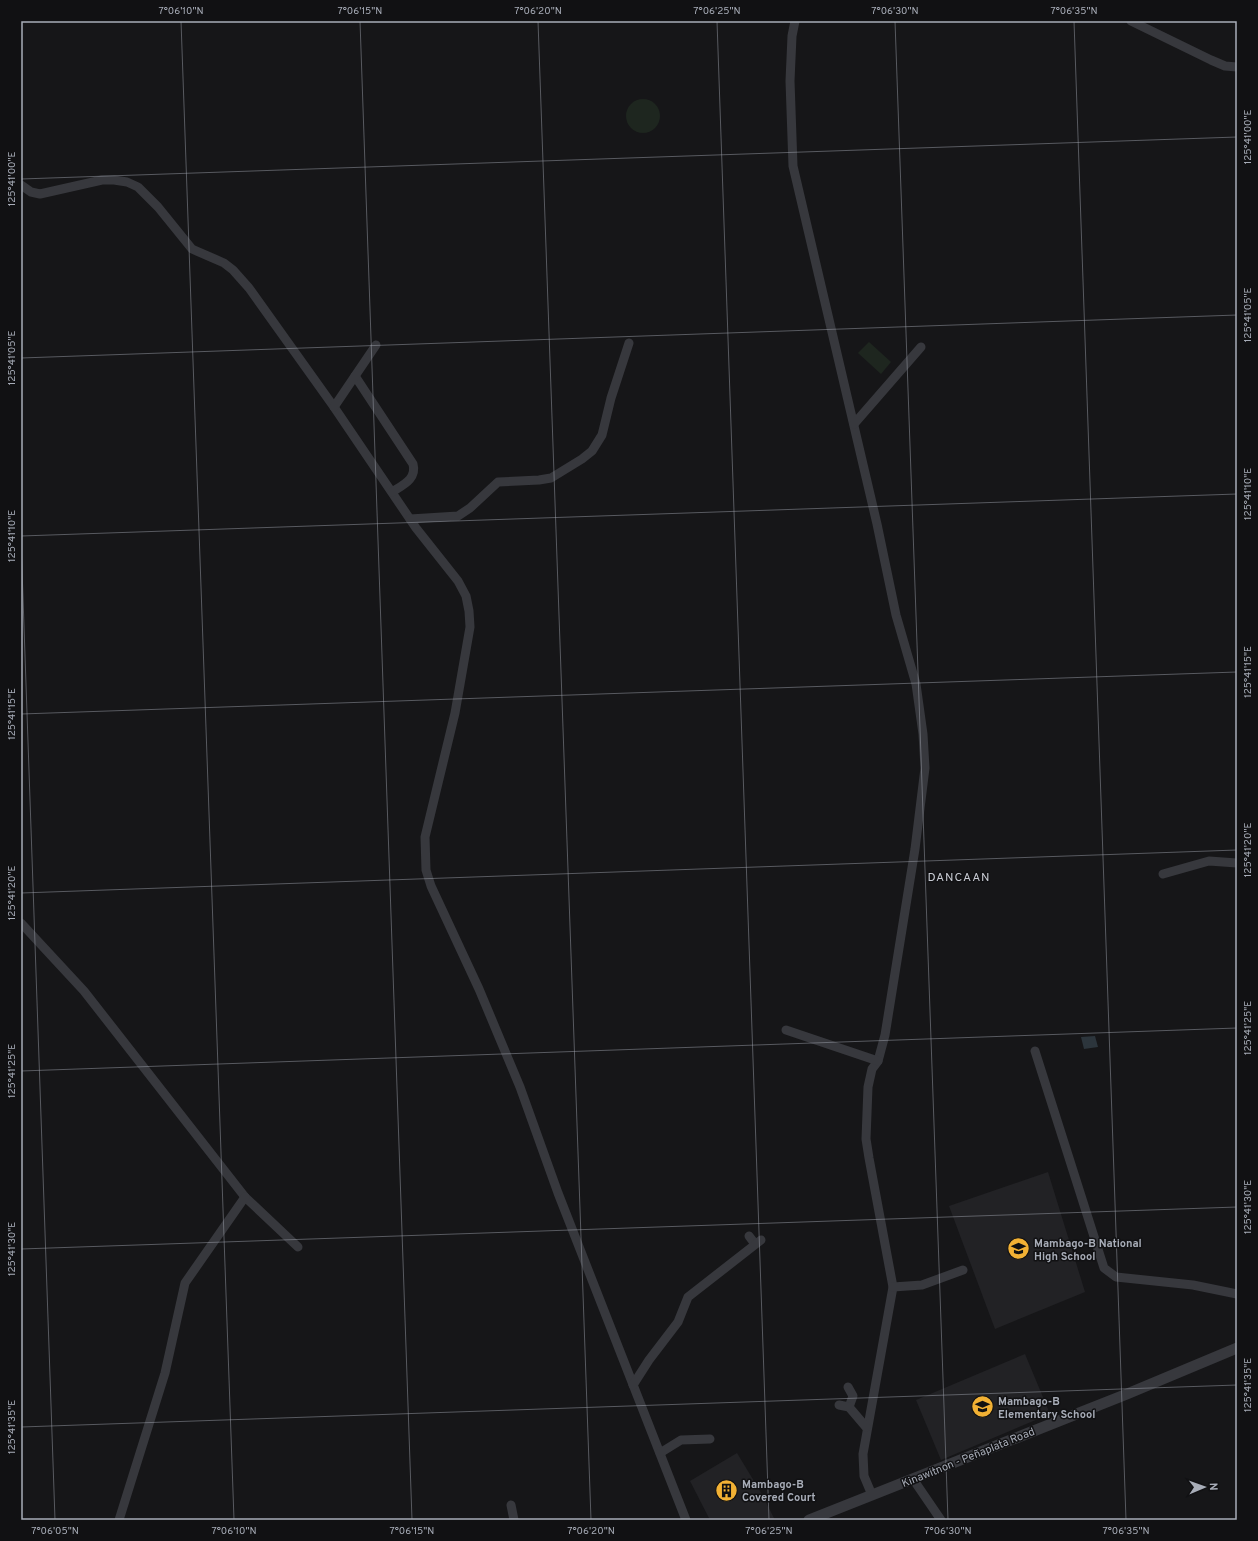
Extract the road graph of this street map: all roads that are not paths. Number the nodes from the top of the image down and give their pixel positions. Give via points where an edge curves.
1 (795, 21) edge
2 (1131, 21) edge
3 (1237, 67) edge
4 (21, 185) edge
5 (629, 343) dead end
6 (376, 345) dead end
7 (921, 347) dead end
8 (355, 376) junction
9 (334, 407) junction
10 (854, 424) junction
11 (392, 492) junction
12 (410, 519) junction
13 (1237, 862) edge
14 (1163, 874) dead end
15 (21, 922) edge
16 (786, 1030) dead end
17 (1035, 1051) dead end
18 (878, 1061) junction
19 (245, 1197) junction
20 (749, 1236) dead end
21 (298, 1247) dead end
22 (962, 1270) dead end
23 (893, 1287) junction
24 (1237, 1294) edge
25 (1237, 1348) edge
26 (633, 1385) junction
27 (848, 1387) dead end
28 (839, 1405) dead end
29 (849, 1406) junction
30 (866, 1427) junction
31 (710, 1439) dead end
32 (660, 1453) junction
33 (913, 1479) junction
34 (872, 1495) junction
35 (511, 1505) dead end
36 (119, 1520) edge
37 (514, 1520) edge
38 (686, 1520) edge
39 (809, 1520) edge
40 (941, 1520) edge

1 - 10 street via 790,81 793,166
2 - 3 street via 1218,63
4 - 9 street via 31,192 40,194 90,182 114,180 127,182 138,188 158,207 192,249 224,263 233,270
5 - 12 street via 602,435 592,451 551,478 498,482 458,516
6 - 8 street
7 - 10 street
8 - 9 street
8 - 11 street via 413,464 411,478
9 - 11 street
10 - 18 street via 896,615 916,684 924,734 924,768 915,849 892,994
11 - 12 street
12 - 26 street via 458,581 466,596 470,627 455,714 425,837 426,870 520,1087 558,1193
13 - 14 street via 1209,861
15 - 19 street via 84,991
16 - 18 street
17 - 24 street via 1104,1268 1116,1277 1193,1285
18 - 23 street via 872,1069 868,1087 866,1139
19 - 21 street
19 - 36 street via 186,1283 167,1366
20 - 26 street via 758,1242 688,1297 678,1322
22 - 23 street via 922,1285
23 - 30 street
25 - 33 street, Kinawitnon - Peñaplata Road
26 - 32 street
27 - 29 street via 853,1396
28 - 29 street
29 - 30 street
30 - 34 street via 862,1463
31 - 32 street via 681,1440
32 - 38 street
33 - 34 street, Kinawitnon - Peñaplata Road
33 - 40 street
34 - 39 street, Kinawitnon - Peñaplata Road
35 - 37 street

